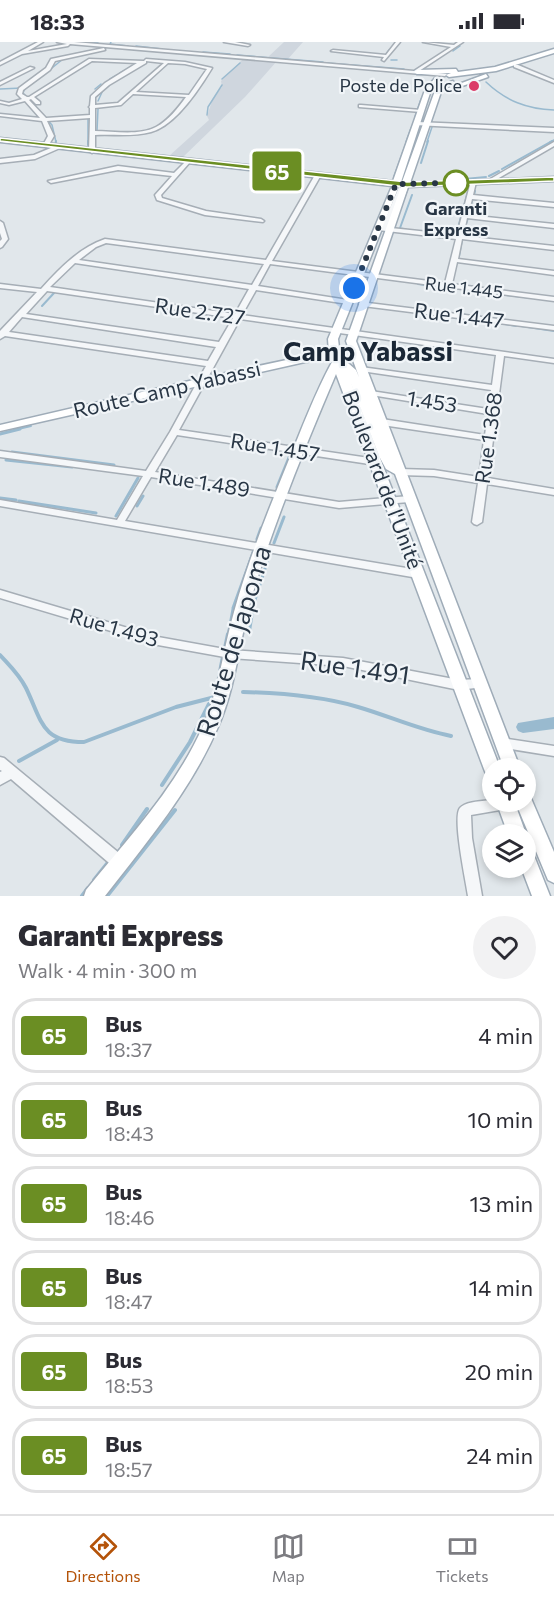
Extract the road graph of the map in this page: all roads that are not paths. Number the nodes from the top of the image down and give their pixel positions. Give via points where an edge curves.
1 (41, 42) edge
2 (75, 42) edge
3 (137, 42) edge
4 (226, 42) edge
5 (398, 42) edge
6 (425, 42) edge
7 (461, 42) edge
8 (60, 44) edge
9 (107, 45) edge
10 (248, 45) dead end
11 (170, 46) dead end
12 (454, 46) junction
13 (130, 47) junction
14 (163, 50) junction
15 (333, 51) dead end
16 (68, 52) dead end
17 (121, 52) dead end
18 (23, 53) junction
19 (198, 53) junction
20 (554, 53) edge
21 (114, 56) dead end
22 (387, 56) junction
23 (74, 57) junction
24 (97, 58) junction
25 (109, 59) junction
26 (145, 61) junction
27 (166, 63) junction
28 (189, 63) junction
29 (0, 64) edge
30 (516, 66) junction
31 (32, 68) dead end
32 (380, 69) junction
33 (502, 69) junction
34 (417, 72) junction
35 (188, 73) dead end
36 (447, 75) junction
37 (435, 79) junction
38 (455, 80) junction
39 (554, 82) edge
40 (0, 84) edge
41 (428, 90) junction
42 (132, 93) junction
43 (189, 96) junction
44 (437, 96) junction
45 (28, 98) junction
46 (0, 102) edge
47 (361, 106) dead end
48 (91, 107) junction
49 (421, 111) junction
50 (0, 115) edge
51 (92, 116) junction
52 (47, 119) junction
53 (417, 124) junction
54 (427, 125) junction
55 (554, 130) edge
56 (93, 133) junction
57 (57, 136) dead end
58 (0, 140) edge
59 (554, 144) edge
60 (53, 146) junction
61 (92, 150) junction
62 (0, 161) edge
63 (188, 161) junction
64 (176, 175) junction
65 (318, 175) junction
66 (554, 179) edge
67 (51, 181) dead end
68 (490, 181) junction
69 (473, 182) junction
70 (396, 184) junction
71 (407, 184) junction
72 (470, 196) junction
73 (554, 205) edge
74 (465, 216) junction
75 (261, 221) dead end
76 (0, 223) edge
77 (554, 226) edge
78 (386, 228) junction
79 (459, 238) junction
80 (0, 246) edge
81 (554, 248) edge
82 (454, 260) junction
83 (75, 261) junction
84 (269, 263) junction
85 (554, 273) edge
86 (360, 275) junction
87 (374, 277) junction
88 (0, 286) edge
89 (448, 286) junction
90 (255, 288) junction
91 (45, 290) junction
92 (554, 299) edge
93 (348, 302) junction
94 (363, 304) junction
95 (21, 315) junction
96 (238, 317) junction
97 (554, 328) edge
98 (336, 332) junction
99 (354, 334) junction
100 (2, 335) edge
101 (221, 345) junction
102 (500, 354) junction
103 (335, 359) junction
104 (554, 361) edge
105 (210, 364) junction
106 (361, 369) junction
107 (202, 381) junction
108 (496, 388) junction
109 (371, 393) junction
110 (492, 412) junction
111 (382, 422) junction
112 (0, 428) edge
113 (174, 432) junction
114 (489, 438) junction
115 (297, 452) junction
116 (1, 455) edge
117 (376, 462) junction
118 (400, 472) junction
119 (149, 474) junction
120 (483, 481) junction
121 (554, 492) edge
122 (282, 495) junction
123 (409, 499) junction
124 (392, 502) junction
125 (0, 503) edge
126 (120, 522) junction
127 (477, 522) dead end
128 (263, 547) junction
129 (418, 574) junction
130 (0, 594) edge
131 (230, 654) junction
132 (479, 684) junction
133 (459, 685) junction
134 (502, 743) junction
135 (554, 751) edge
136 (488, 758) edge
137 (508, 758) edge
138 (0, 762) edge
139 (6, 775) edge
140 (482, 808) edge
141 (529, 812) edge
142 (120, 863) junction
143 (554, 874) edge
144 (534, 878) edge
145 (93, 896) edge
146 (475, 896) edge
147 (541, 896) edge

1 - 18 street
2 - 8 street
2 - 9 street
3 - 13 street
4 - 10 street
5 - 22 street
6 - 12 street
7 - 12 street
8 - 16 street
8 - 18 street
9 - 13 street
9 - 23 street via 102,51
9 - 45 street via 54,60 21,89 19,94
11 - 14 street
12 - 34 street
13 - 14 street
13 - 17 street
14 - 19 street
14 - 26 street
15 - 22 street
18 - 29 street
19 - 28 street
19 - 32 street
20 - 30 main road
20 - 33 main road
21 - 25 street
22 - 32 street
23 - 24 street
23 - 45 street via 57,62 28,87
24 - 25 street
24 - 45 street
25 - 26 street
26 - 27 street
26 - 48 street via 100,88
27 - 28 street
27 - 42 street
28 - 35 street
28 - 43 street via 210,68
30 - 33 main road
30 - 39 street
31 - 40 street
32 - 34 street
33 - 34 main road
33 - 36 main road
33 - 38 main road
33 - 44 main road
34 - 36 street
34 - 37 street
34 - 41 main road
36 - 37 main road
36 - 38 main road
37 - 38 main road
37 - 41 main road
38 - 44 main road via 441,86
41 - 49 main road, Boulevard de l'Unité
42 - 43 street
42 - 48 street via 116,105
43 - 56 street via 157,129
44 - 54 main road, Boulevard de l'Unité
45 - 46 street via 9,104
45 - 52 street
47 - 49 street
48 - 51 street
49 - 53 main road, Boulevard de l'Unité
50 - 52 street
51 - 52 street
51 - 56 street
52 - 57 street
52 - 60 street
53 - 54 street
53 - 70 main road, Boulevard de l'Unité
54 - 55 street
54 - 71 main road, Boulevard de l'Unité
56 - 61 street
58 - 60 main road
59 - 68 street
60 - 61 main road
60 - 62 street via 35,157
61 - 63 main road
63 - 64 street
63 - 65 main road
64 - 67 street via 118,168
64 - 75 street via 159,195 163,202
65 - 70 main road
65 - 84 street
66 - 68 main road
68 - 69 main road
69 - 71 main road
69 - 72 street
70 - 71 main road
70 - 78 main road, Boulevard de l'Unité
71 - 78 main road, Boulevard de l'Unité
72 - 73 street
72 - 74 street
74 - 77 street
74 - 79 street
76 - 80 street via 5,239
78 - 78 street via 390,226 402,188 388,215
78 - 79 street
78 - 86 main road, Boulevard de l'Unité
78 - 87 main road, Boulevard de l'Unité
79 - 81 street
79 - 82 street
82 - 85 street
82 - 89 street
83 - 84 street, Rue 1.445 via 94,244 105,241
83 - 90 street
83 - 91 street, Rue 1.445
84 - 86 street, Rue 1.445
84 - 90 street
86 - 87 street, Rue 1.445
86 - 93 main road, Boulevard de l'Unité
87 - 89 street, Rue 1.445
87 - 94 main road, Boulevard de l'Unité
88 - 91 street, Rue 2.727
89 - 92 street, Rue 1.445
90 - 93 street
90 - 96 street
91 - 95 street, Rue 1.445
91 - 96 street, Rue 2.727
93 - 98 main road, Boulevard de l'Unité
94 - 97 street, Rue 1.447
94 - 99 main road, Boulevard de l'Unité
95 - 100 street, Rue 1.445
95 - 101 street
96 - 98 street, Rue 2.727
96 - 101 street
98 - 99 street, Rue 2.727
98 - 103 main road, Boulevard de l'Unité via 332,344
99 - 102 street, Rue 2.727
99 - 106 main road, Boulevard de l'Unité via 351,345
100 - 105 street
101 - 105 street
102 - 104 street, Rue 2.727
102 - 108 street, Rue 1.368
103 - 107 main road, Route Camp Yabassi via 305,359
103 - 115 main road, Route de Japoma
103 - 117 main road, Boulevard de l'Unité
103 - 118 main road via 352,372 385,456 390,466
105 - 107 street
106 - 108 street
106 - 109 main road, Boulevard de l'Unité
107 - 112 main road, Route Camp Yabassi
107 - 113 street
108 - 110 street, Rue 1.368
109 - 110 street, 1.453
109 - 111 main road, Boulevard de l'Unité
110 - 114 street, Rue 1.368
111 - 114 street
111 - 118 main road, Boulevard de l'Unité
113 - 115 street, Rue 1.457
113 - 119 street
114 - 120 street, Rue 1.368
115 - 117 street, Rue 1.457
115 - 122 main road, Route de Japoma
116 - 119 street, Rue 1.489
117 - 124 main road, Boulevard de l'Unité
118 - 120 street
118 - 123 main road, Boulevard de l'Unité
119 - 122 street, Rue 1.489
119 - 126 street
120 - 121 street
120 - 127 street, Rue 1.368
122 - 124 street, Rue 1.489 via 339,505
122 - 128 main road, Route de Japoma
123 - 124 street, Rue 1.489
123 - 132 main road, Boulevard de l'Unité
124 - 129 main road, Boulevard de l'Unité
125 - 126 street
126 - 128 street
128 - 129 street
128 - 131 main road, Route de Japoma
129 - 133 main road, Boulevard de l'Unité
130 - 131 street, Rue 1.493 via 158,641
131 - 133 street, Rue 1.491 via 343,662
131 - 142 main road, Route de Japoma via 219,706 184,779
132 - 133 street, Rue 1.491
132 - 134 main road, Boulevard de l'Unité
133 - 136 main road, Boulevard de l'Unité
134 - 135 street
134 - 137 main road, Boulevard de l'Unité
138 - 139 street
139 - 142 street
140 - 146 street via 465,812 465,838
141 - 143 main road
142 - 145 main road, Route de Japoma
144 - 147 main road

